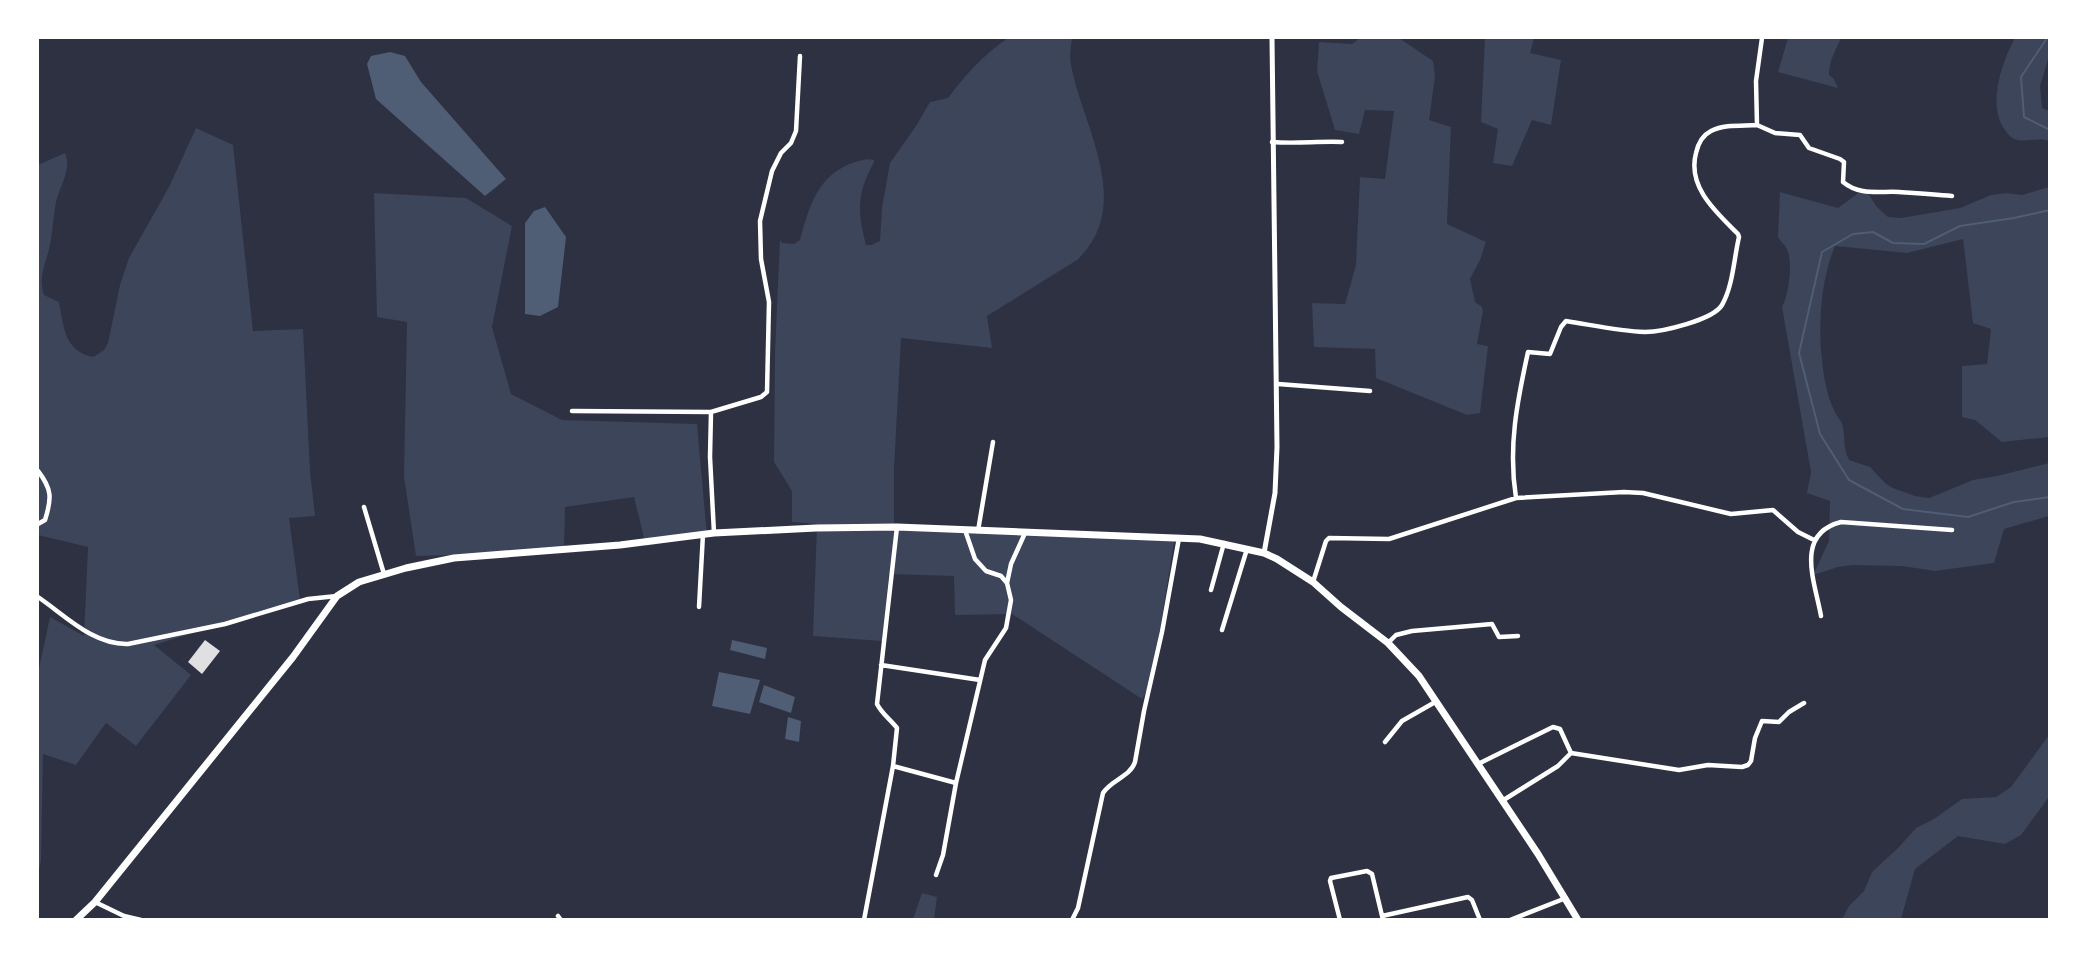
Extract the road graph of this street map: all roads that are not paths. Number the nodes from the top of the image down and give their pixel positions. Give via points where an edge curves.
1 (1272, 38) edge
2 (1762, 38) edge
3 (800, 56) dead end
4 (1757, 125) junction
5 (1272, 142) junction
6 (1342, 142) dead end
7 (1952, 196) dead end
8 (1278, 384) junction
9 (1370, 391) dead end
10 (572, 411) dead end
11 (711, 412) junction
12 (993, 442) dead end
13 (38, 471) edge
14 (1516, 498) junction
15 (364, 507) dead end
16 (38, 524) edge
17 (897, 527) junction
18 (965, 530) junction
19 (1952, 530) dead end
20 (978, 531) junction
21 (714, 533) junction
22 (1025, 533) junction
23 (703, 534) junction
24 (1179, 538) junction
25 (1814, 540) junction
26 (1224, 543) junction
27 (1247, 549) junction
28 (1264, 553) junction
29 (384, 574) junction
30 (1313, 582) junction
31 (1007, 583) junction
32 (1211, 590) dead end
33 (337, 596) junction
34 (38, 597) edge
35 (699, 607) dead end
36 (1821, 616) dead end
37 (1222, 630) dead end
38 (1518, 636) dead end
39 (1388, 643) junction
40 (881, 665) junction
41 (980, 680) junction
42 (1437, 701) junction
43 (1804, 703) dead end
44 (1385, 742) dead end
45 (1571, 753) junction
46 (1478, 764) junction
47 (893, 766) junction
48 (956, 783) junction
49 (1502, 801) junction
50 (936, 875) dead end
51 (1566, 898) junction
52 (95, 902) junction
53 (1383, 918) edge
54 (1074, 919) edge
55 (1513, 919) edge
56 (76, 920) edge
57 (141, 920) edge
58 (864, 920) edge
59 (1340, 920) edge
60 (1480, 920) edge
61 (1578, 920) edge

1 - 5 street
2 - 4 street via 1756,81
3 - 11 street via 796,131 772,171 760,221 761,259 769,302 769,387 761,397
4 - 7 street via 1775,133 1800,135 1809,148 1840,159 1844,165 1843,182 1848,186 1873,194
4 - 14 street via 1720,127 1708,132 1700,141 1693,163 1704,198 1739,237 1721,307 1687,324 1646,332 1566,321 1551,354 1528,352 1518,397 1512,459
5 - 6 street
5 - 8 street
8 - 9 street
8 - 28 street via 1275,493
10 - 11 street
11 - 21 street
12 - 20 street
13 - 16 street via 50,494 45,520
14 - 25 street via 1633,493 1731,514 1773,510
14 - 30 street via 1389,539 1329,538
15 - 29 street
17 - 18 main road
17 - 21 main road
17 - 40 street
18 - 20 main road
18 - 31 street via 975,559
19 - 25 street via 1841,522 1830,525
20 - 22 main road
21 - 23 main road
22 - 24 main road
22 - 31 street
23 - 29 main road via 454,558
23 - 35 street
24 - 26 main road
24 - 54 street via 1133,770 1103,793
25 - 36 street via 1811,570
26 - 27 main road
26 - 32 street
27 - 28 main road
27 - 37 street
28 - 30 main road
29 - 33 main road via 358,582
30 - 39 main road
31 - 41 street via 1011,600 1006,628 985,660
33 - 34 street via 308,599 225,624 115,645 83,630
33 - 52 main road via 293,657
38 - 39 street via 1499,637 1492,624 1412,631 1396,635
39 - 42 main road
40 - 41 street
40 - 47 street via 877,704 897,728
41 - 48 street
42 - 44 street via 1402,721
42 - 46 main road
43 - 45 street via 1779,722 1762,720 1750,761 1742,767 1708,765 1679,770
45 - 46 street via 1560,729 1553,727
45 - 49 street via 1558,766
46 - 49 main road
47 - 48 street
47 - 58 street
48 - 50 street
49 - 51 main road
51 - 55 street
51 - 61 main road
52 - 56 main road
52 - 57 street
53 - 59 street via 1372,874 1367,871 1331,878
53 - 60 street via 1468,897

